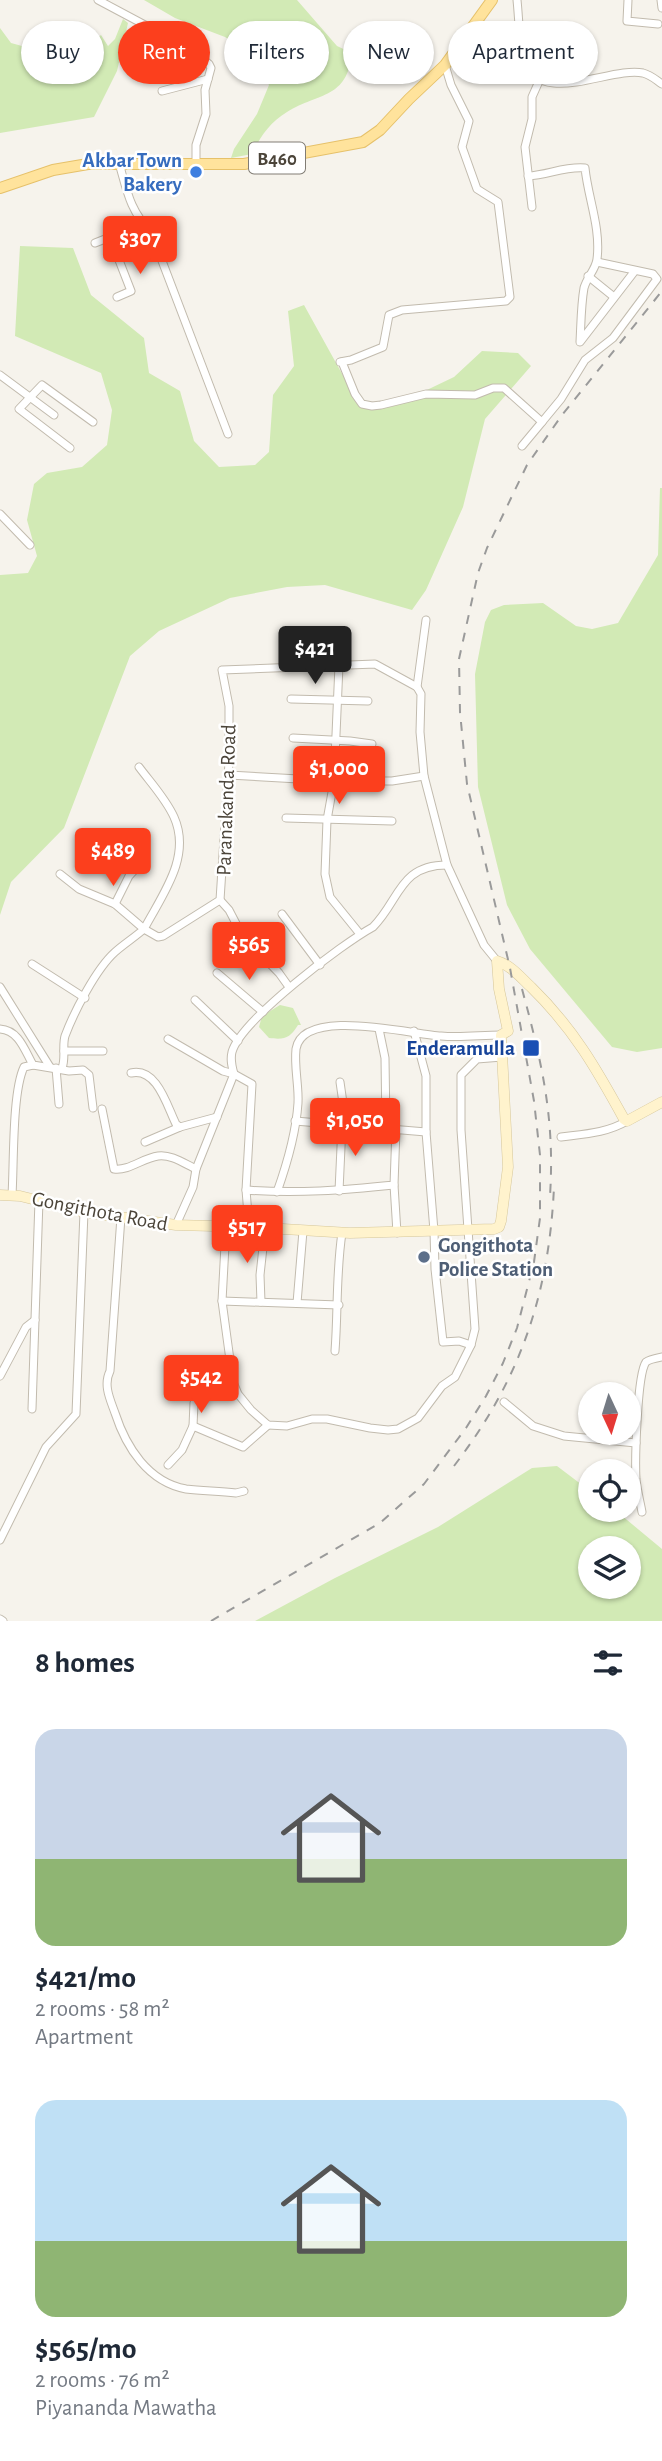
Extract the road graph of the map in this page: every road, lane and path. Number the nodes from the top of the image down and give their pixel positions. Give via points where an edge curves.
1 (98, 0) edge
2 (492, 0) edge
3 (517, 0) edge
4 (628, 0) edge
5 (661, 0) edge
6 (662, 8) edge
7 (137, 21) edge
8 (519, 21) edge
9 (658, 23) dead end
10 (445, 65) junction
11 (598, 79) edge
12 (189, 84) edge
13 (207, 84) edge
14 (538, 84) edge
15 (662, 84) edge
16 (162, 91) dead end
17 (119, 163) junction
18 (196, 164) junction
19 (528, 176) junction
20 (0, 188) edge
21 (532, 207) dead end
22 (143, 224) junction
23 (110, 237) junction
24 (95, 243) dead end
25 (597, 262) junction
26 (634, 272) junction
27 (588, 276) junction
28 (117, 297) dead end
29 (614, 297) junction
30 (0, 375) edge
31 (29, 398) junction
32 (54, 415) dead end
33 (93, 422) dead end
34 (542, 422) junction
35 (229, 434) dead end
36 (522, 446) dead end
37 (70, 448) dead end
38 (0, 514) edge
39 (30, 545) dead end
40 (426, 620) dead end
41 (340, 665) junction
42 (417, 687) junction
43 (290, 699) dead end
44 (338, 701) junction
45 (368, 701) dead end
46 (293, 738) dead end
47 (335, 741) junction
48 (372, 744) dead end
49 (139, 767) dead end
50 (229, 775) junction
51 (424, 776) junction
52 (334, 781) junction
53 (286, 818) dead end
54 (327, 820) junction
55 (392, 821) dead end
56 (143, 862) dead end
57 (447, 865) junction
58 (61, 874) dead end
59 (220, 900) junction
60 (115, 904) junction
61 (282, 914) dead end
62 (144, 929) junction
63 (360, 934) junction
64 (497, 961) junction
65 (32, 964) dead end
66 (320, 965) junction
67 (217, 973) dead end
68 (0, 987) edge
69 (289, 988) junction
70 (85, 998) junction
71 (195, 1000) dead end
72 (263, 1012) junction
73 (380, 1028) junction
74 (0, 1029) edge
75 (414, 1031) junction
76 (501, 1035) junction
77 (168, 1040) dead end
78 (238, 1041) junction
79 (64, 1051) junction
80 (103, 1051) dead end
81 (502, 1057) junction
82 (33, 1065) junction
83 (56, 1068) junction
84 (131, 1073) dead end
85 (234, 1074) junction
86 (340, 1082) dead end
87 (662, 1102) edge
88 (59, 1104) dead end
89 (217, 1116) junction
90 (295, 1121) junction
91 (626, 1121) junction
92 (342, 1125) junction
93 (180, 1127) junction
94 (386, 1128) junction
95 (396, 1129) junction
96 (426, 1132) junction
97 (561, 1137) dead end
98 (145, 1142) dead end
99 (197, 1169) junction
100 (394, 1185) junction
101 (246, 1190) junction
102 (340, 1191) junction
103 (277, 1192) junction
104 (0, 1195) edge
105 (12, 1195) junction
106 (39, 1200) junction
107 (84, 1212) junction
108 (121, 1217) junction
109 (176, 1225) junction
110 (226, 1227) junction
111 (249, 1227) junction
112 (265, 1229) junction
113 (467, 1230) junction
114 (303, 1231) junction
115 (435, 1231) junction
116 (342, 1233) junction
117 (397, 1233) junction
118 (222, 1301) junction
119 (261, 1302) junction
120 (297, 1303) junction
121 (339, 1305) junction
122 (35, 1320) junction
123 (471, 1345) junction
124 (335, 1351) dead end
125 (662, 1357) edge
126 (0, 1377) edge
127 (641, 1399) edge
128 (504, 1402) dead end
129 (194, 1403) dead end
130 (32, 1409) dead end
131 (268, 1425) junction
132 (193, 1426) junction
133 (578, 1437) edge
134 (636, 1446) edge
135 (168, 1465) dead end
136 (244, 1491) dead end
137 (642, 1512) dead end
138 (0, 1540) edge

1 - 7 street
2 - 10 main road, B460
3 - 8 street
4 - 9 street via 626,21
5 - 6 street
10 - 18 main road, B460 via 363,142 244,164
10 - 34 street via 469,121 462,147 477,189 498,202 510,297 402,310 389,315 383,347 341,362 362,404 381,405 426,394 475,395 504,388
11 - 15 street via 642,73
12 - 16 street
13 - 18 street
14 - 19 street via 525,147
17 - 18 main road, B460
17 - 20 main road, B460 via 52,170
17 - 22 street via 131,206
19 - 21 street
19 - 25 street via 584,168 597,229
22 - 23 street
22 - 35 street via 151,232
23 - 24 street
23 - 28 street via 131,291
25 - 26 street
25 - 27 street
26 - 29 street
26 - 34 street via 653,274 657,279 613,338 585,360
27 - 29 street
27 - 29 street via 580,342
30 - 31 street
31 - 32 street
31 - 33 street via 42,385
31 - 37 street via 19,410
34 - 36 street
38 - 39 street
40 - 42 street
41 - 42 street via 375,664
41 - 44 street
41 - 50 street, Paranakanda Road via 222,670 229,706
42 - 51 street
43 - 44 street
44 - 45 street
44 - 47 street
46 - 47 street
47 - 48 street
47 - 52 street
49 - 62 street via 176,819 180,857
50 - 52 street
50 - 59 street, Paranakanda Road
51 - 52 street
51 - 57 street
52 - 54 street
53 - 54 street
54 - 55 street
54 - 63 street via 325,874 330,897
56 - 60 street via 129,876
57 - 63 street via 421,869 410,877 398,888 383,917
57 - 64 street via 484,945
58 - 60 street via 79,889
59 - 62 street, Paranakanda Road via 163,936
59 - 69 street via 242,935
60 - 62 street
61 - 66 street
62 - 70 street via 99,970
63 - 66 street
64 - 76 street via 508,1031
64 - 91 street via 519,975 557,1012
65 - 70 street
66 - 69 street
67 - 72 street
68 - 83 street
69 - 72 street
70 - 79 street via 69,1027
71 - 78 street
72 - 78 street
73 - 75 street
73 - 90 street via 335,1025 305,1034 296,1046
73 - 94 street
74 - 82 street via 15,1034
75 - 76 street via 440,1037
75 - 96 street via 426,1076
76 - 81 street
77 - 85 street
78 - 85 street via 232,1051
79 - 80 street
79 - 83 street
81 - 113 street via 477,1059 461,1075
81 - 113 street, Gongithota Road via 508,1167 501,1221 494,1229
82 - 83 street
82 - 105 street via 24,1067 17,1096
83 - 88 street
83 - 99 street via 89,1074 114,1169 158,1156
84 - 93 street via 147,1075 155,1082
85 - 89 street
85 - 101 street via 253,1084
86 - 92 street
87 - 91 street
89 - 93 street
89 - 99 street
90 - 92 street
90 - 103 street via 289,1159
91 - 97 street via 599,1132
92 - 94 street
92 - 102 street
93 - 98 street
94 - 95 street
95 - 96 street
95 - 100 street
96 - 115 street
99 - 109 street
100 - 102 street
100 - 117 street
101 - 103 street
101 - 111 street
102 - 103 street
104 - 105 street, Gongithota Road
105 - 106 street, Gongithota Road
106 - 107 street, Gongithota Road
106 - 122 street
107 - 108 street, Gongithota Road
107 - 138 street via 76,1414 46,1447
108 - 109 street, Gongithota Road
108 - 136 street via 106,1384 121,1434 140,1463 164,1480 184,1488
109 - 110 street, Gongithota Road
110 - 111 street, Gongithota Road
110 - 118 street
111 - 112 street, Gongithota Road
112 - 114 street, Gongithota Road
112 - 119 street
113 - 115 street, Gongithota Road
113 - 123 street via 475,1317
114 - 116 street, Gongithota Road
114 - 120 street
115 - 117 street, Gongithota Road
115 - 123 street via 443,1342
116 - 117 street, Gongithota Road
116 - 121 street
118 - 119 street
118 - 131 street via 233,1382 251,1410
119 - 120 street
120 - 121 street
121 - 124 street
122 - 126 street via 26,1327
122 - 130 street
123 - 131 street via 455,1377 442,1386 418,1418 398,1429 327,1419
125 - 127 street via 645,1364
128 - 133 street via 533,1426
129 - 132 street
131 - 132 street via 243,1447
132 - 135 street via 182,1450
134 - 137 street

